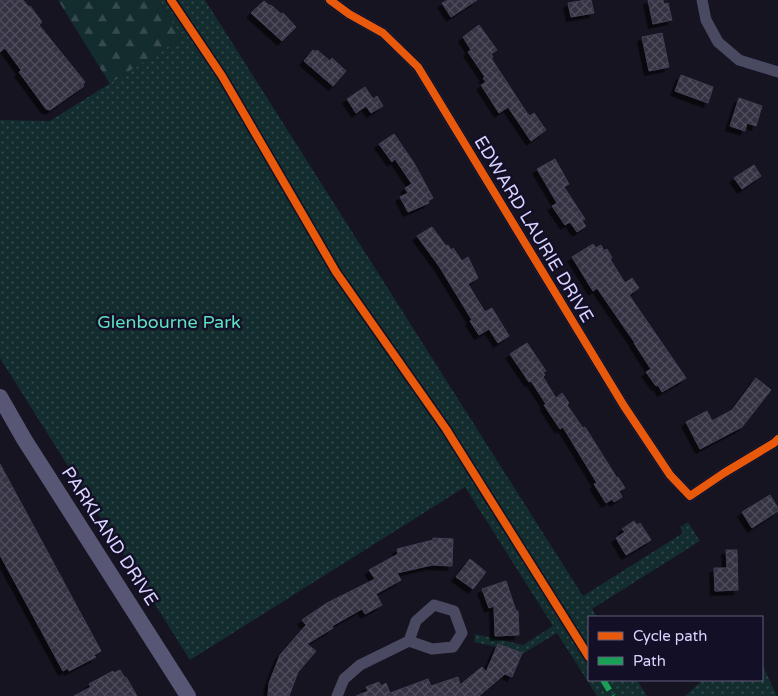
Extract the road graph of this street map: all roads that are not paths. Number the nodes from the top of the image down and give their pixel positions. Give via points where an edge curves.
1 (330, 0) edge
2 (702, 0) edge
3 (778, 72) edge
4 (0, 397) edge
5 (778, 438) edge
6 (409, 641) junction
7 (188, 696) edge
8 (337, 696) edge

1 - 5 street, EDWARD LAURIE DRIVE via 383,33 418,67 624,406 670,476 690,496
2 - 3 street via 706,20 718,42 739,60
4 - 7 street, PARKLAND DRIVE
6 - 6 street via 416,621 434,606 454,611 462,633 453,647 432,649
6 - 8 street via 360,665 344,679

